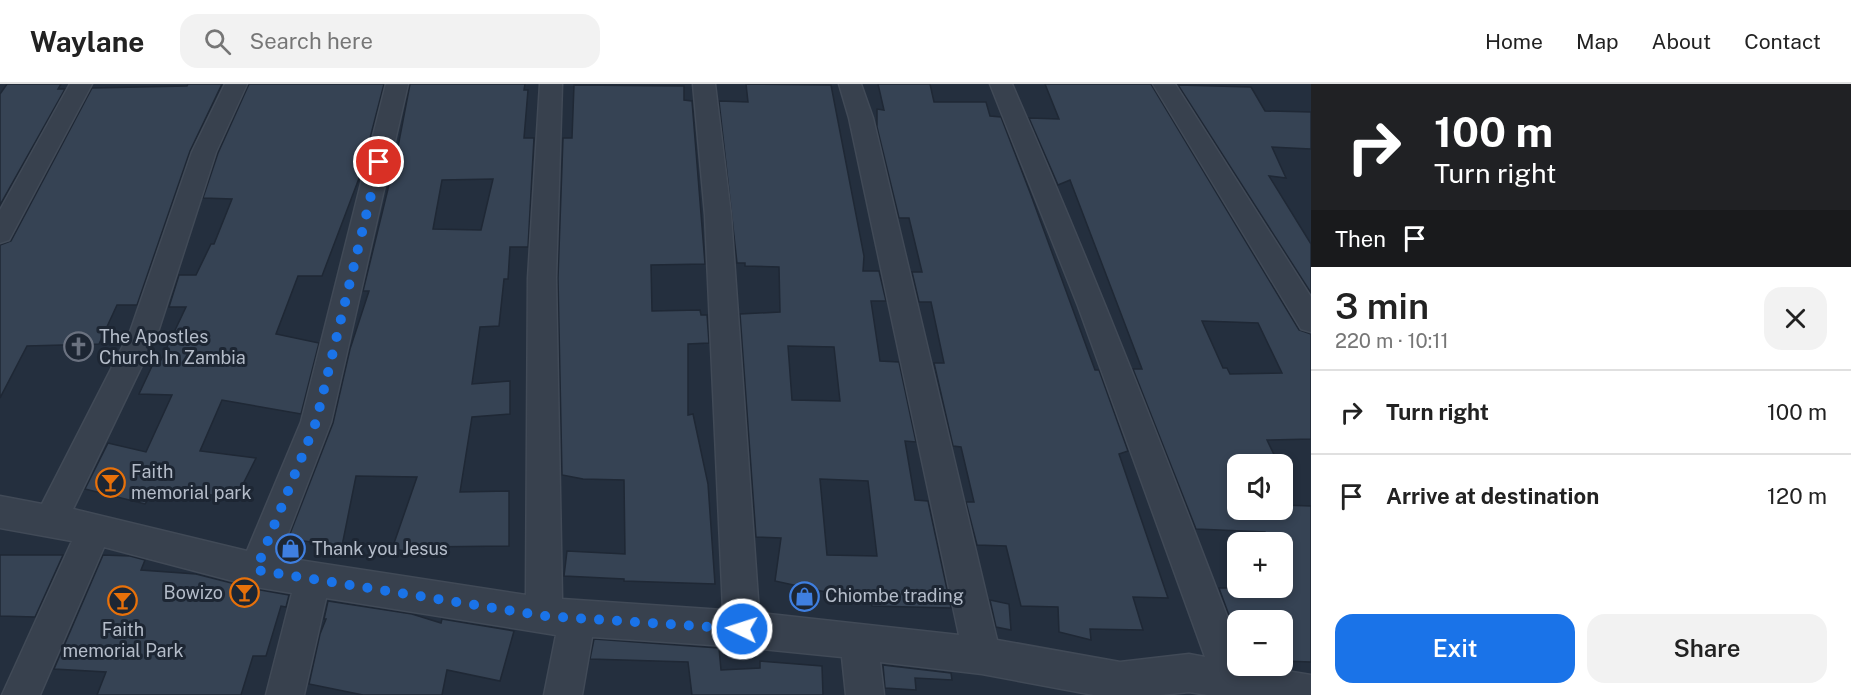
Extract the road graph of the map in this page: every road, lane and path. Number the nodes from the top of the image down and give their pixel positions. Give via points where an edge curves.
1 (81, 84) edge
2 (236, 84) edge
3 (397, 84) edge
4 (551, 84) edge
5 (704, 84) edge
6 (850, 84) edge
7 (1001, 84) edge
8 (1164, 84) edge
9 (0, 233) edge
10 (1311, 321) edge
11 (0, 512) edge
12 (51, 520) junction
13 (95, 529) junction
14 (256, 570) junction
15 (312, 580) junction
16 (560, 617) junction
17 (742, 629) junction
18 (859, 641) junction
19 (982, 656) junction
20 (1232, 680) junction
21 (1194, 684) edge
22 (1121, 688) edge
23 (1311, 694) edge
24 (21, 695) edge
25 (285, 695) edge
26 (563, 695) edge
27 (865, 695) edge

1 - 9 street
2 - 12 street via 204,152 144,332
3 - 14 street via 316,422
4 - 16 street via 542,278
5 - 17 street via 718,215
6 - 19 street via 861,118
7 - 20 street via 1143,436
8 - 10 street
11 - 12 street
12 - 13 street
13 - 14 street
13 - 24 street
14 - 15 street
15 - 16 street
15 - 25 street
16 - 17 street
16 - 26 street
17 - 18 street
18 - 19 street
18 - 27 street
19 - 22 street
20 - 21 street
20 - 23 street
21 - 22 street

